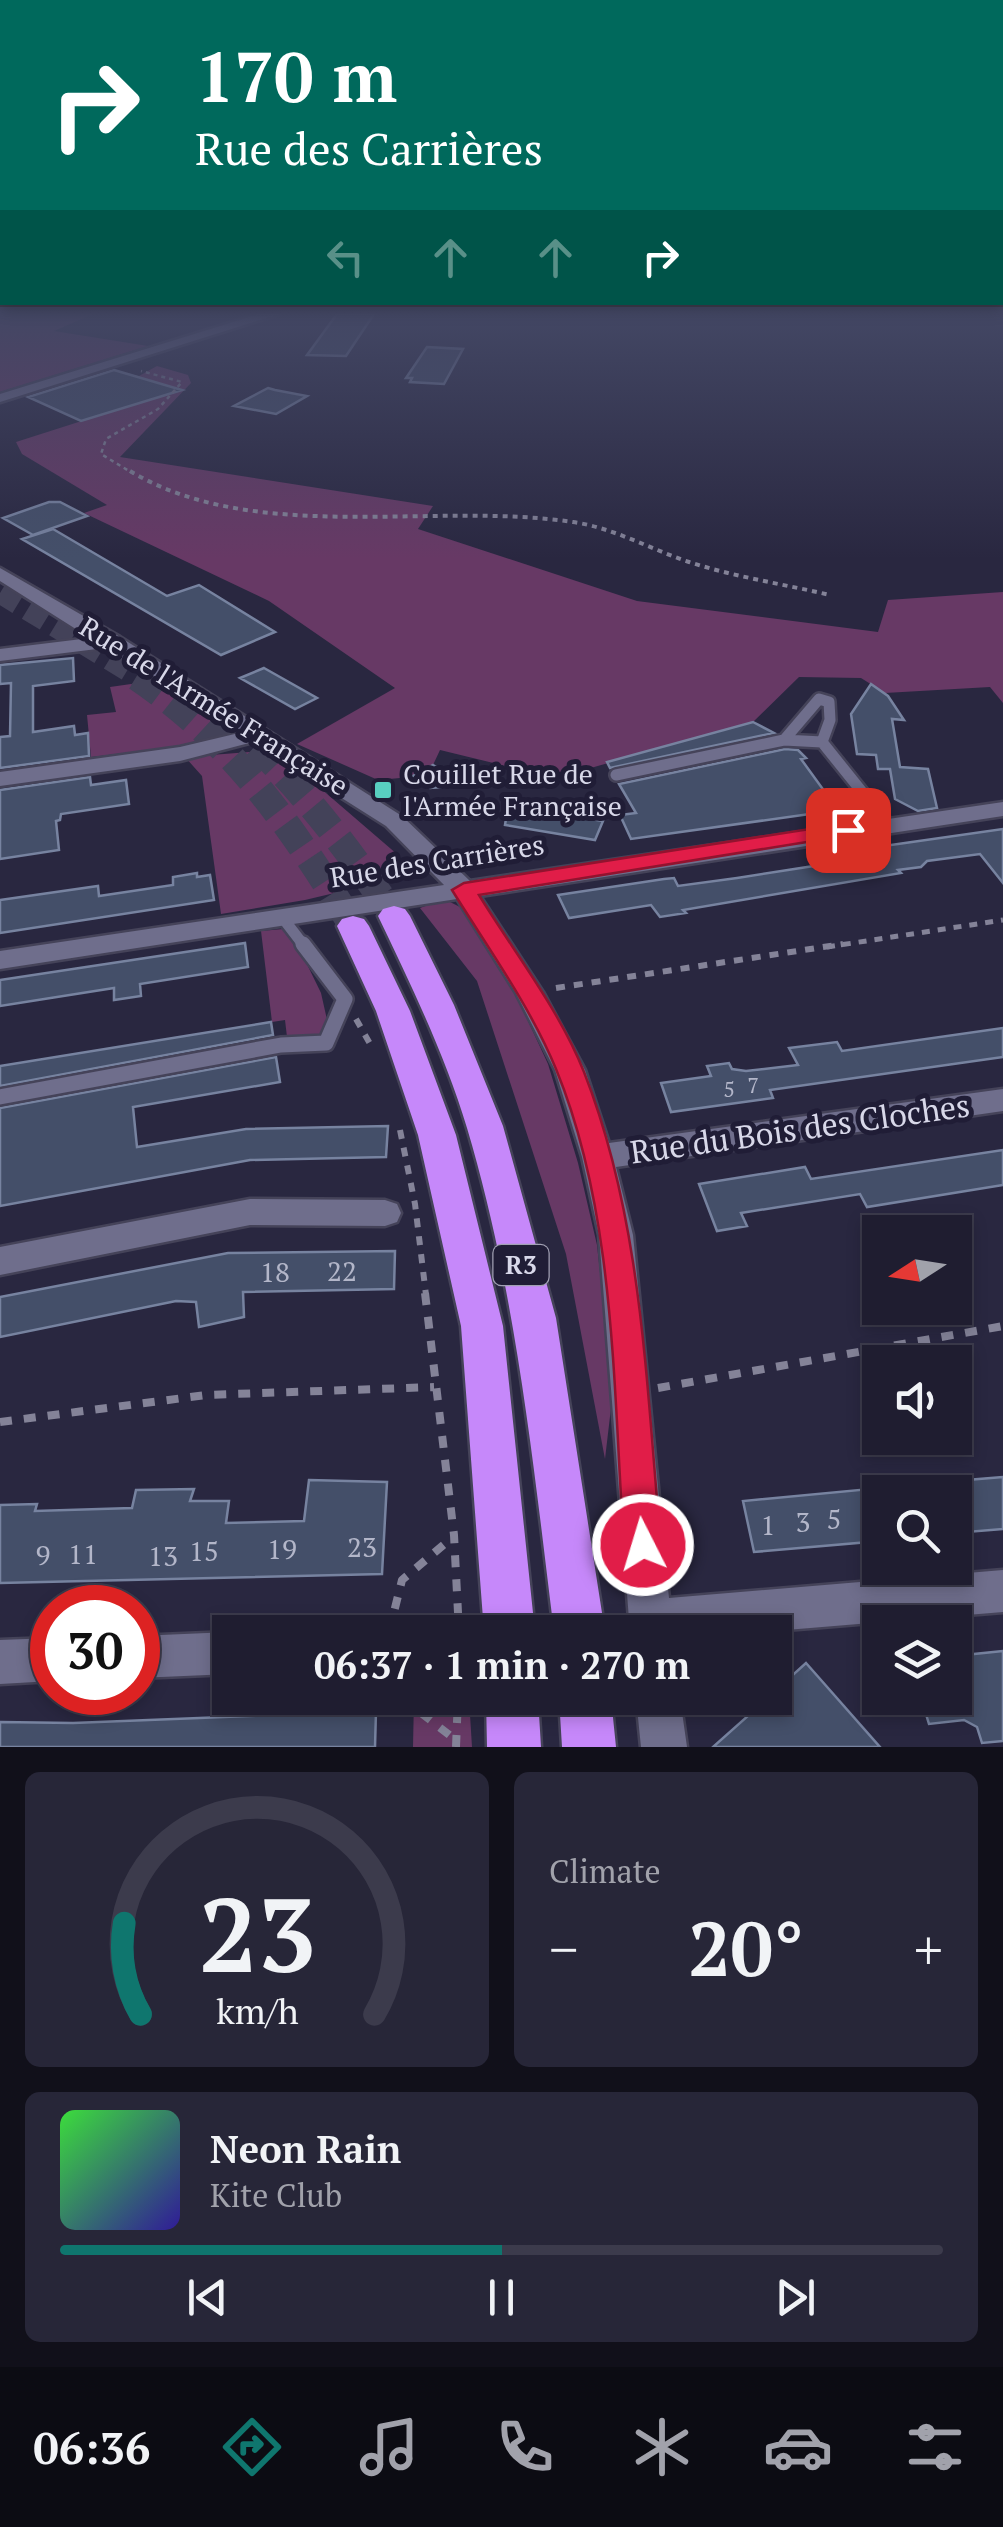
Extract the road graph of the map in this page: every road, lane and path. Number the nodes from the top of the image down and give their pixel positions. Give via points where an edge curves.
1 (174, 396) edge
2 (0, 573) edge
3 (830, 595) dead end
4 (112, 641) junction
5 (0, 654) edge
6 (259, 734) junction
7 (784, 740) junction
8 (822, 742) junction
9 (616, 775) dead end
10 (0, 779) edge
11 (1003, 808) edge
12 (887, 824) junction
13 (464, 890) junction
14 (394, 916) tunnel mouth
15 (282, 918) junction
16 (1003, 920) edge
17 (352, 926) tunnel mouth
18 (0, 960) edge
19 (529, 992) junction
20 (345, 999) junction
21 (380, 1062) dead end
22 (0, 1097) edge
23 (1003, 1100) edge
24 (396, 1113) dead end
25 (598, 1157) junction
26 (386, 1213) dead end
27 (0, 1261) edge
28 (1003, 1326) edge
29 (434, 1387) junction
30 (630, 1392) junction
31 (0, 1422) edge
32 (454, 1536) junction
33 (1003, 1591) edge
34 (393, 1615) edge
35 (458, 1615) edge
36 (508, 1615) edge
37 (578, 1615) edge
38 (649, 1615) edge
39 (768, 1615) edge
40 (212, 1654) edge
41 (160, 1656) edge
42 (30, 1661) edge
43 (0, 1662) edge
44 (422, 1715) edge
45 (457, 1715) edge
46 (513, 1715) edge
47 (586, 1715) edge
48 (660, 1715) edge
49 (456, 1744) edge
50 (514, 1747) edge
51 (589, 1747) edge
52 (664, 1747) edge

1 - 3 path via 149,418 106,439 101,454 155,487 263,509 580,522 689,562
2 - 4 street, Rue de l'Armée Française
4 - 5 street
4 - 6 street, Rue de l'Armée Française
6 - 10 street via 180,754
6 - 13 street, Rue de l'Armée Française via 394,820
7 - 8 lane
7 - 8 lane via 819,698 829,702
7 - 9 lane
8 - 12 lane
11 - 12 street, Rue des Carrières
12 - 13 street, Rue des Carrières
13 - 15 street, Rue des Carrières
13 - 19 street, Rue de l'Armée Française
14 - 37 highway, R3 via 485,1126 535,1318
15 - 18 street, Rue des Carrières
15 - 20 lane
16 - 19 path
17 - 36 highway, R3 via 393,1011 436,1135 482,1326
19 - 25 street, Rue de l'Armée Française via 570,1070
20 - 21 path
20 - 22 lane via 326,1043 281,1045
23 - 25 street, Rue du Bois des Cloches
24 - 29 path via 415,1204
25 - 30 street, Rue de l'Armée Française via 616,1236
26 - 27 street via 250,1212
28 - 30 path
29 - 31 path via 206,1395
29 - 32 path
30 - 38 street, Rue de l'Armée Française
32 - 34 path via 402,1580
32 - 35 path
33 - 39 street
40 - 41 street
42 - 43 street
44 - 49 path
45 - 49 path
46 - 50 highway
47 - 51 highway
48 - 52 street

